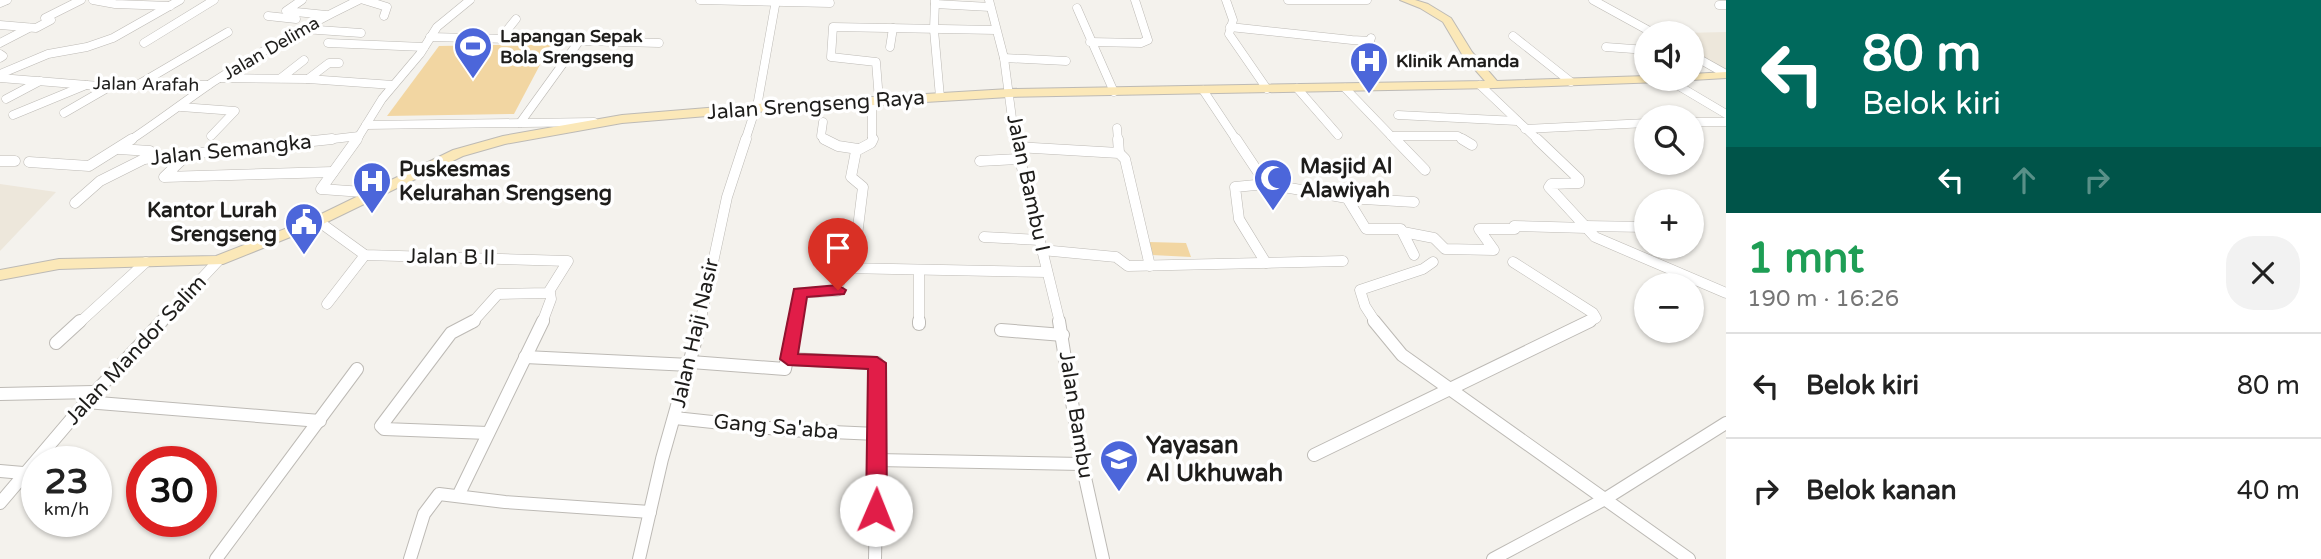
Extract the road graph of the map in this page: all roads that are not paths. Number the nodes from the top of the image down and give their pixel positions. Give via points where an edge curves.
1 (7, 0) edge
2 (81, 0) edge
3 (93, 0) edge
4 (180, 0) edge
5 (214, 0) edge
6 (302, 0) edge
7 (361, 0) edge
8 (470, 0) edge
9 (700, 0) edge
10 (1135, 0) edge
11 (1226, 0) edge
12 (1289, 0) edge
13 (1367, 0) edge
14 (1405, 0) edge
15 (1593, 0) edge
16 (776, 1) edge
17 (935, 2) edge
18 (0, 3) edge
19 (989, 3) edge
20 (830, 4) dead end
21 (170, 6) junction
22 (1077, 8) dead end
23 (328, 15) junction
24 (268, 16) dead end
25 (384, 16) dead end
26 (516, 19) dead end
27 (316, 21) junction
28 (1634, 23) edge
29 (0, 25) edge
30 (1230, 27) junction
31 (33, 28) junction
32 (893, 28) junction
33 (302, 29) junction
34 (934, 30) junction
35 (996, 30) junction
36 (228, 32) dead end
37 (1513, 36) dead end
38 (430, 37) junction
39 (1371, 38) dead end
40 (500, 39) junction
41 (580, 40) junction
42 (0, 43) edge
43 (144, 43) dead end
44 (328, 43) dead end
45 (346, 43) junction
46 (659, 43) dead end
47 (1090, 43) junction
48 (424, 47) junction
49 (890, 47) dead end
50 (1606, 47) dead end
51 (1634, 49) edge
52 (1004, 58) junction
53 (304, 60) dead end
54 (1066, 61) dead end
55 (339, 63) dead end
56 (1704, 63) edge
57 (0, 76) edge
58 (1724, 76) edge
59 (1704, 77) edge
60 (281, 78) junction
61 (219, 79) junction
62 (308, 79) junction
63 (28, 80) junction
64 (43, 80) junction
65 (1634, 80) edge
66 (1571, 82) junction
67 (141, 83) junction
68 (89, 85) junction
69 (208, 85) junction
70 (393, 85) junction
71 (1480, 85) junction
72 (1494, 85) junction
73 (109, 87) junction
74 (1297, 88) junction
75 (1345, 88) junction
76 (1267, 89) junction
77 (1203, 90) junction
78 (1687, 91) edge
79 (1110, 92) junction
80 (1009, 93) junction
81 (3, 97) edge
82 (940, 97) junction
83 (876, 100) junction
84 (184, 105) junction
85 (756, 108) junction
86 (64, 113) dead end
87 (1726, 114) edge
88 (13, 115) dead end
89 (1398, 115) dead end
90 (1517, 121) junction
91 (520, 122) junction
92 (602, 122) junction
93 (823, 122) dead end
94 (1704, 122) edge
95 (1726, 122) edge
96 (1634, 124) edge
97 (366, 125) junction
98 (1117, 128) dead end
99 (1525, 129) junction
100 (1338, 135) dead end
101 (211, 136) dead end
102 (359, 136) junction
103 (1391, 136) junction
104 (1472, 145) dead end
105 (1016, 147) junction
106 (118, 149) junction
107 (858, 149) junction
108 (1119, 153) junction
109 (186, 156) junction
110 (145, 159) junction
111 (1019, 159) junction
112 (0, 161) edge
113 (980, 161) dead end
114 (15, 162) dead end
115 (29, 162) dead end
116 (1425, 170) dead end
117 (333, 172) junction
118 (1266, 184) junction
119 (377, 193) junction
120 (1347, 198) junction
121 (1414, 202) dead end
122 (75, 203) dead end
123 (318, 221) junction
124 (1586, 227) junction
125 (1634, 227) edge
126 (1403, 232) junction
127 (984, 237) dead end
128 (1041, 245) junction
129 (365, 255) junction
130 (1414, 255) dead end
131 (218, 261) junction
132 (1343, 261) dead end
133 (146, 262) junction
134 (1433, 262) dead end
135 (1513, 262) dead end
136 (1266, 263) junction
137 (1150, 266) junction
138 (853, 268) junction
139 (919, 271) junction
140 (1047, 272) junction
141 (0, 275) edge
142 (553, 289) junction
143 (1726, 293) edge
144 (327, 304) dead end
145 (919, 324) dead end
146 (1001, 330) dead end
147 (1063, 335) junction
148 (56, 343) dead end
149 (525, 358) junction
150 (788, 359) junction
151 (690, 363) junction
152 (357, 369) dead end
153 (1451, 389) junction
154 (0, 394) edge
155 (90, 397) junction
156 (675, 418) junction
157 (320, 421) junction
158 (1726, 423) edge
159 (488, 433) junction
160 (877, 434) junction
161 (47, 446) edge
162 (1314, 455) dead end
163 (877, 460) junction
164 (1082, 464) junction
165 (0, 471) edge
166 (21, 473) edge
167 (21, 476) edge
168 (458, 496) junction
169 (1605, 499) junction
170 (0, 503) edge
171 (650, 512) junction
172 (216, 559) edge
173 (410, 559) edge
174 (639, 559) edge
175 (875, 559) edge
176 (1103, 559) edge
177 (1493, 559) edge
178 (1689, 559) edge

1 - 18 street
2 - 31 street
3 - 21 street
4 - 21 street
5 - 43 street
6 - 23 street via 286,11
7 - 23 street, Jalan Delima
7 - 25 street via 387,7
8 - 38 street
9 - 16 street
10 - 47 street via 1148,40
11 - 30 street via 1233,20
12 - 13 street
14 - 72 main road via 1447,20 1467,54
15 - 28 street
16 - 20 street
16 - 85 street, Jalan Haji Nasir
17 - 19 street
17 - 34 street
19 - 35 street, Jalan Bambu I
21 - 57 street via 113,38 48,54
22 - 47 street
23 - 27 street, Jalan Delima
24 - 27 street
26 - 40 street
27 - 33 street, Jalan Delima
29 - 31 street
30 - 39 street via 1317,38
30 - 76 street via 1233,42
31 - 42 street
32 - 34 street
32 - 49 street
32 - 83 street via 834,26 831,35 832,58 873,60 878,66
33 - 45 street via 360,33
33 - 61 street, Jalan Delima
34 - 35 street
34 - 82 street
35 - 52 street, Jalan Bambu I
36 - 67 street
37 - 66 street
38 - 40 street
38 - 48 street
40 - 41 street
41 - 46 street
41 - 91 street
44 - 45 street
45 - 48 street
47 - 79 street
48 - 70 street
50 - 51 street
52 - 54 street
52 - 80 street, Jalan Bambu I
53 - 60 street
55 - 62 street via 329,63
56 - 58 street
57 - 63 street, Jalan Arafah
58 - 59 main road
60 - 61 street
60 - 62 street
61 - 69 street, Jalan Delima
62 - 70 street
63 - 64 street, Jalan Arafah
63 - 81 street
64 - 68 street, Jalan Arafah
64 - 81 street
65 - 66 main road, Jalan Srengseng Raya
66 - 72 main road, Jalan Srengseng Raya
67 - 69 street, Jalan Arafah
67 - 73 street, Jalan Arafah
68 - 73 street, Jalan Arafah
68 - 88 street
69 - 84 street, Jalan Delima
70 - 97 street
71 - 72 main road, Jalan Srengseng Raya
71 - 75 main road, Jalan Srengseng Raya
71 - 90 street
73 - 86 street
74 - 75 main road, Jalan Srengseng Raya
74 - 76 main road, Jalan Srengseng Raya
74 - 100 street
75 - 103 street
76 - 77 main road, Jalan Srengseng Raya
77 - 79 main road, Jalan Srengseng Raya
77 - 118 street
78 - 87 street
79 - 80 main road, Jalan Srengseng Raya
80 - 82 main road, Jalan Srengseng Raya
80 - 105 street, Jalan Bambu I
82 - 83 main road, Jalan Srengseng Raya
83 - 85 main road, Jalan Srengseng Raya
83 - 107 street via 873,139
84 - 101 street via 235,111
84 - 106 street, Jalan Delima
85 - 92 main road, Jalan Srengseng Raya
85 - 151 street, Jalan Haji Nasir via 727,197
89 - 90 street
90 - 99 street
91 - 92 street
91 - 97 street
92 - 119 main road, Jalan Srengseng Raya via 483,145
93 - 107 street via 824,140
94 - 95 street
96 - 99 street
97 - 102 street
98 - 108 street
99 - 124 street via 1579,179 1579,183 1549,187
102 - 109 street, Jalan Semangka
102 - 117 street
103 - 104 street via 1458,136
103 - 116 street
105 - 108 street
105 - 111 street, Jalan Bambu I
106 - 110 street via 150,151
106 - 115 street, Jalan Delima via 87,166
107 - 138 street via 851,177 863,187
108 - 137 street via 1125,159
109 - 110 street, Jalan Semangka
109 - 117 street via 165,178
110 - 122 street, Jalan Semangka via 100,181
111 - 113 street
111 - 128 street, Jalan Bambu I
112 - 114 street
117 - 119 street via 323,191
118 - 120 street
118 - 136 street via 1235,187 1239,219
119 - 123 main road, Jalan Srengseng Raya
120 - 121 street
120 - 126 street via 1366,229 1398,228
123 - 129 street
123 - 131 main road, Jalan Srengseng Raya
124 - 125 street
124 - 126 street via 1479,229 1494,250 1445,249 1434,238
124 - 143 street via 1603,240
126 - 130 street
127 - 128 street
128 - 137 street via 1116,257 1126,266
128 - 140 street, Jalan Bambu I
129 - 142 street, Jalan B II via 568,261
129 - 144 street
131 - 133 main road, Jalan Srengseng Raya
131 - 155 street, Jalan Mandor Salim
132 - 136 street
133 - 141 main road, Jalan Srengseng Raya via 59,264
133 - 148 street
134 - 153 street via 1362,287 1360,296 1402,355
135 - 153 street via 1596,318
136 - 137 street
138 - 139 street
138 - 150 street via 842,268 837,291 799,293
139 - 140 street
139 - 145 street
140 - 147 street, Jalan Bambu
142 - 149 street
142 - 159 street via 496,295 472,323 451,333 381,426 410,432
146 - 147 street
147 - 164 street, Jalan Bambu
149 - 151 street
149 - 159 street
150 - 151 street via 782,369
150 - 160 street via 877,363
151 - 156 street, Jalan Haji Nasir
152 - 157 street
153 - 162 street
153 - 169 street
154 - 155 street
155 - 157 street
155 - 161 street, Jalan Mandor Salim
156 - 160 street, Gang Sa'aba
156 - 171 street, Jalan Haji Nasir
157 - 172 street
158 - 169 street
159 - 168 street
160 - 163 street
163 - 164 street
163 - 175 street
164 - 176 street, Jalan Bambu
165 - 166 street
167 - 170 street, Jalan Mandor Salim
168 - 171 street
168 - 173 street via 435,496
169 - 177 street
169 - 178 street
171 - 174 street, Jalan Haji Nasir

